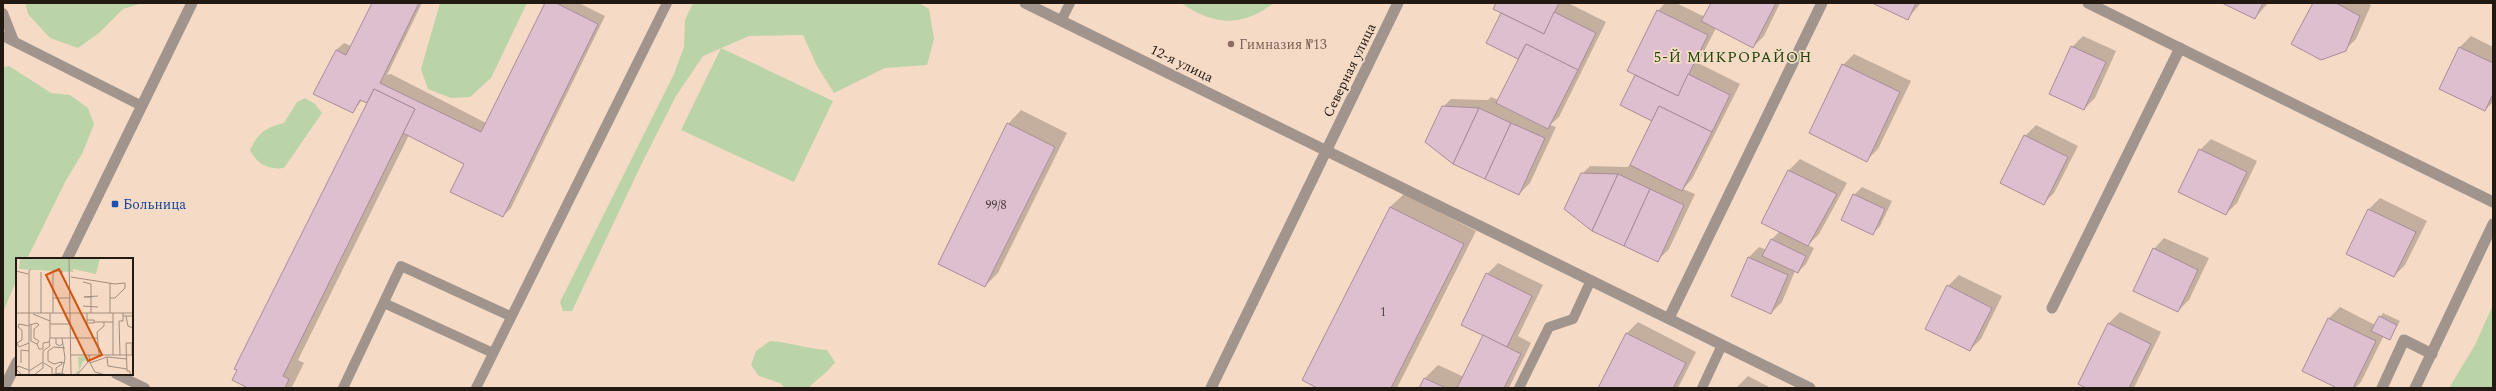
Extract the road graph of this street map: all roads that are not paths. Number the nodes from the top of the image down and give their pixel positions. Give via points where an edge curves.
1 (192, 3) edge
2 (667, 3) edge
3 (1025, 3) edge
4 (1070, 3) edge
5 (1398, 3) edge
6 (1822, 3) edge
7 (2088, 3) edge
8 (3, 13) edge
9 (1061, 21) junction
10 (3, 36) edge
11 (14, 41) junction
12 (2180, 48) junction
13 (142, 106) junction
14 (1327, 151) junction
15 (2493, 202) edge
16 (2493, 224) edge
17 (67, 258) edge
18 (1591, 280) junction
19 (384, 303) junction
20 (2052, 308) dead end
21 (510, 316) junction
22 (1669, 318) junction
23 (1722, 345) junction
24 (493, 353) junction
25 (2432, 354) junction
26 (16, 364) edge
27 (118, 375) edge
28 (4, 388) edge
29 (145, 388) edge
30 (343, 388) edge
31 (476, 388) edge
32 (1211, 388) edge
33 (1519, 388) edge
34 (1702, 388) edge
35 (1810, 388) edge
36 (2382, 388) edge
37 (2415, 388) edge

1 - 13 street
2 - 21 lane
3 - 9 street, 12-я улица
4 - 9 lane
5 - 14 street, Северная улица
6 - 22 street
7 - 12 street
8 - 11 lane
9 - 14 street, 12-я улица
10 - 11 lane
11 - 13 lane
12 - 15 street
12 - 20 street
13 - 17 street
14 - 18 street, 12-я улица
14 - 32 street, Северная улица
16 - 25 street
18 - 22 street, 12-я улица
18 - 33 lane via 1573,318 1549,327
19 - 21 lane via 401,266
19 - 24 lane
19 - 30 lane
21 - 24 lane
22 - 23 street, 12-я улица
23 - 34 lane
23 - 35 street, 12-я улица
24 - 31 lane
25 - 36 street via 2404,340
25 - 37 street
26 - 28 street
27 - 29 lane

